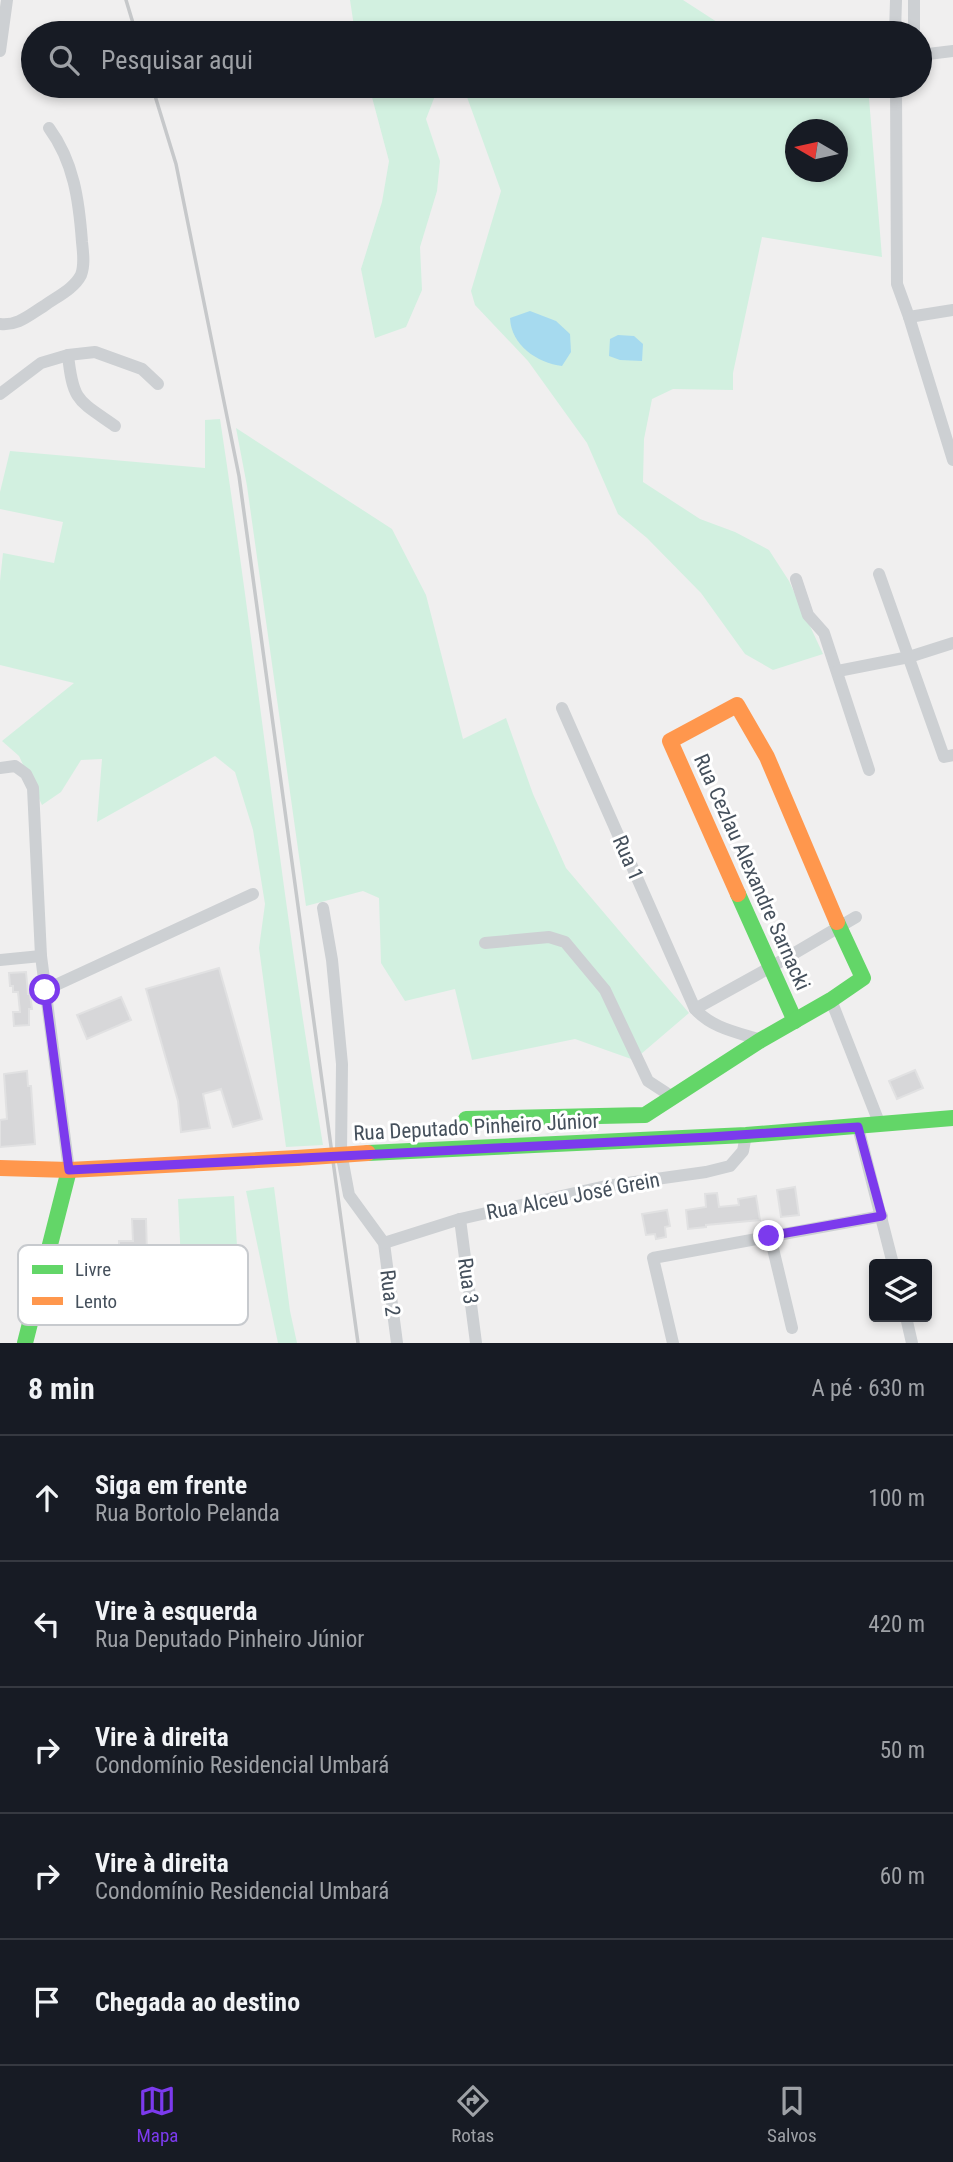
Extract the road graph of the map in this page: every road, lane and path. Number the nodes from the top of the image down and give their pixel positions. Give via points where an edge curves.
1 (7, 0) edge
2 (895, 0) edge
3 (914, 0) edge
4 (2, 21) edge
5 (895, 21) edge
6 (914, 21) edge
7 (0, 51) edge
8 (953, 51) edge
9 (932, 53) edge
10 (895, 98) edge
11 (49, 128) dead end
12 (953, 310) edge
13 (909, 317) junction
14 (0, 324) edge
15 (68, 355) junction
16 (158, 384) dead end
17 (0, 394) edge
18 (115, 426) dead end
19 (949, 437) edge
20 (953, 460) edge
21 (879, 574) dead end
22 (796, 579) dead end
23 (953, 643) edge
24 (909, 657) junction
25 (838, 671) junction
26 (562, 708) dead end
27 (953, 755) edge
28 (0, 768) edge
29 (870, 770) dead end
30 (253, 894) dead end
31 (323, 908) dead end
32 (856, 917) dead end
33 (839, 927) junction
34 (485, 943) dead end
35 (41, 956) junction
36 (0, 960) edge
37 (771, 967) junction
38 (45, 990) junction
39 (831, 1000) junction
40 (695, 1009) junction
41 (794, 1021) junction
42 (761, 1040) junction
43 (674, 1098) junction
44 (466, 1118) dead end
45 (953, 1118) edge
46 (880, 1125) junction
47 (858, 1127) junction
48 (746, 1135) junction
49 (0, 1168) edge
50 (69, 1170) junction
51 (882, 1216) junction
52 (460, 1219) junction
53 (769, 1236) junction
54 (384, 1243) junction
55 (50, 1245) edge
56 (892, 1259) edge
57 (907, 1322) edge
58 (30, 1325) edge
59 (792, 1328) dead end
60 (25, 1343) edge
61 (397, 1343) edge
62 (476, 1343) edge
63 (673, 1343) edge
64 (912, 1343) edge

1 - 4 street
2 - 5 street
3 - 6 street
4 - 7 street
8 - 9 street
10 - 13 street via 897,284
11 - 14 street via 60,143 78,195 81,274 72,286 21,321 11,326
12 - 13 street
13 - 19 street
15 - 16 street via 95,352 122,360 142,369
15 - 17 street via 41,363
15 - 18 street via 71,385 80,402
19 - 20 street
21 - 24 street
22 - 25 street via 808,615 824,633
23 - 24 street
24 - 25 street
24 - 27 street via 944,757
25 - 29 street
26 - 40 street, Rua 1
28 - 35 street via 15,766 33,788
30 - 38 street
31 - 54 street via 342,1064 341,1152 349,1195
32 - 33 street
33 - 37 street
33 - 37 street, Rua Cezlau Alexandre Sarnacki via 766,757 737,705 670,741
33 - 39 street via 863,978
34 - 43 street via 549,937 565,942 605,990 648,1081
35 - 36 street
35 - 38 street
37 - 40 street
37 - 41 street, Rua Cezlau Alexandre Sarnacki
38 - 50 street
39 - 41 street
39 - 46 street
40 - 42 street via 715,1026
41 - 42 street
42 - 43 street
43 - 44 street via 645,1115
45 - 46 street, Rua Deputado Pinheiro Júnior
46 - 47 street, Rua Deputado Pinheiro Júnior
47 - 48 street, Rua Deputado Pinheiro Júnior
47 - 51 street
48 - 50 street, Rua Deputado Pinheiro Júnior, bridge
48 - 52 street, Rua Alceu José Grein via 743,1151 730,1166 606,1186
49 - 50 street, Rua Deputado Pinheiro Júnior
50 - 55 street
51 - 53 street
51 - 56 street
52 - 54 street, Rua Alceu José Grein
52 - 62 street, Rua 3
53 - 59 street
53 - 63 street via 653,1258
54 - 61 street, Rua 2
57 - 64 street
58 - 60 street

